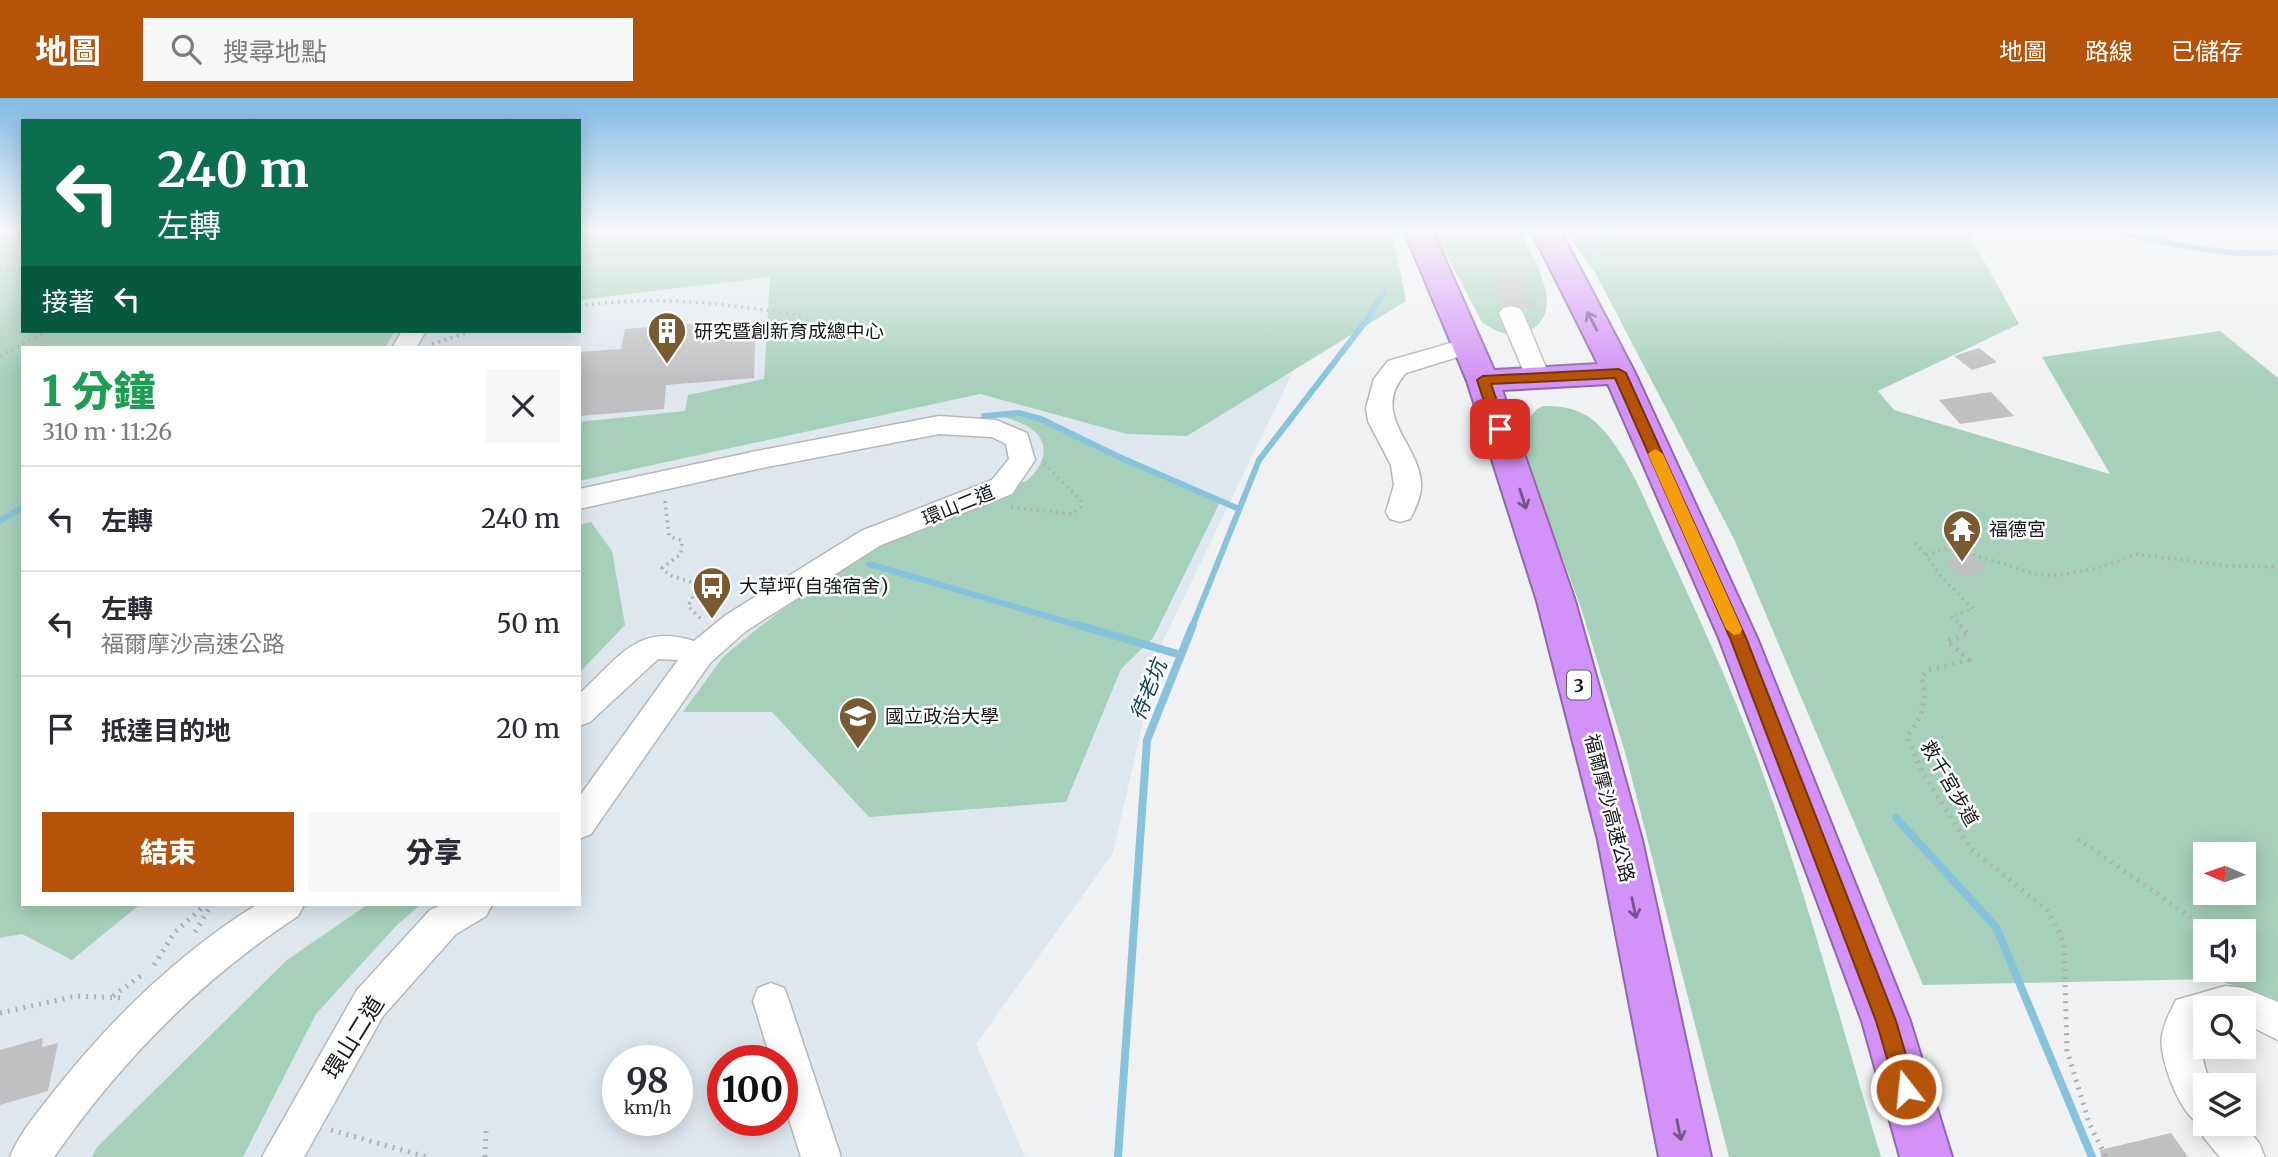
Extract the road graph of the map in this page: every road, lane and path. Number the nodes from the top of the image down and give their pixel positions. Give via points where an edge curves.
1 (1440, 279) edge
2 (1571, 279) edge
3 (581, 306) edge
4 (1511, 313) dead end
5 (802, 316) dead end
6 (43, 333) edge
7 (466, 333) edge
8 (427, 346) edge
9 (0, 356) edge
10 (1476, 363) junction
11 (1619, 373) junction
12 (1538, 377) junction
13 (1018, 439) junction
14 (663, 481) junction
15 (581, 499) edge
16 (965, 501) junction
17 (1400, 512) dead end
18 (1915, 543) dead end
19 (1926, 555) junction
20 (2278, 567) edge
21 (699, 655) junction
22 (581, 711) edge
23 (581, 821) edge
24 (2078, 839) dead end
25 (204, 906) edge
26 (285, 906) edge
27 (472, 906) edge
28 (2194, 919) edge
29 (113, 996) junction
30 (771, 1001) dead end
31 (153, 1009) junction
32 (0, 1013) edge
33 (2278, 1022) edge
34 (2193, 1084) edge
35 (302, 1123) junction
36 (486, 1127) dead end
37 (2228, 1136) edge
38 (30, 1157) edge
39 (282, 1157) edge
40 (427, 1157) edge
41 (485, 1157) edge
42 (821, 1157) edge
43 (1685, 1157) edge
44 (1926, 1157) edge
45 (2106, 1157) edge
46 (2245, 1157) edge

1 - 10 highway, 福爾摩沙高速公路 / 3
11 -> 2 highway
3 - 5 path via 668,299
4 - 12 street
6 - 9 path
7 - 8 path
10 - 12 highway
10 - 17 street via 1397,367 1386,379 1379,408 1381,421 1404,465 1408,485
10 -> 43 highway, 福爾摩沙高速公路 / 3 via 1556,601 1620,840
11 - 12 highway
11 - 44 highway via 1738,638 1886,1021
13 - 14 street via 996,429 939,425
13 - 16 street, 環山二道 via 1022,460 1002,487
13 - 16 path via 1081,500 1081,507 1062,513
14 - 15 street
14 - 21 path via 669,536 682,541 681,554 662,568 694,583 696,590 688,606 702,617
16 - 21 street, 環山二道 via 871,538 825,564 736,623
18 - 19 path
19 - 20 path via 1959,544 1977,556 2038,575 2101,567 2137,554 2229,566
19 - 45 path, 救千宮步道 via 1973,609 1951,616 1969,634 1947,641 1969,660 1928,670 1921,677 1927,690 1919,723 1907,736 1910,747 1971,849 2047,910 2064,942 2067,1050 2089,1122
21 - 22 street via 672,646 650,648
21 - 23 street, 環山二道
24 - 28 path
25 - 29 path via 174,933 152,968
26 - 31 street via 204,963
27 - 35 street, 環山二道 via 443,922 370,1003
29 - 31 path via 140,1001
29 - 32 path via 76,996
30 - 42 street
31 - 38 street via 94,1071
33 - 34 street via 2243,1004 2217,1003 2189,1013 2179,1037
35 - 39 street, 環山二道
35 - 40 path
36 - 41 path
37 - 46 street

